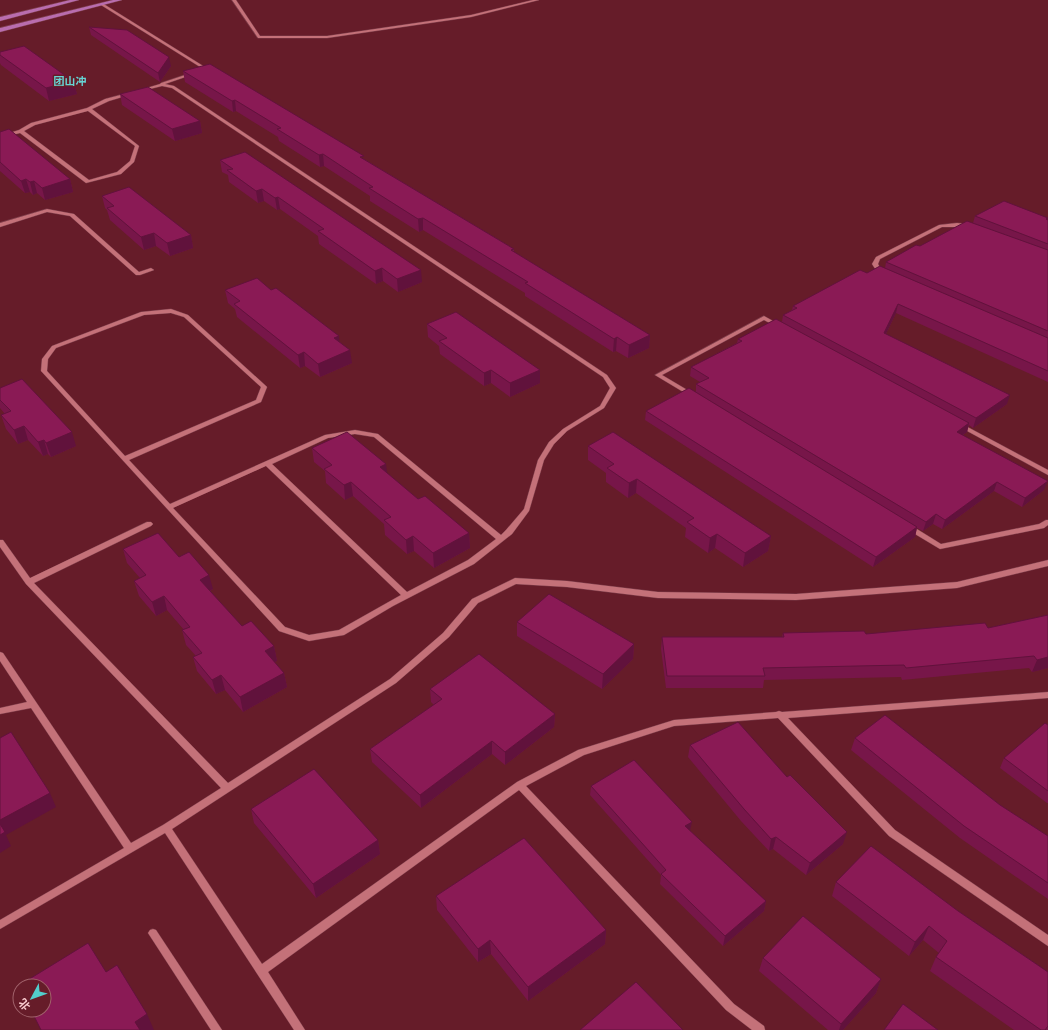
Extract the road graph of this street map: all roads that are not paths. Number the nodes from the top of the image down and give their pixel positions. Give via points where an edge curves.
1 (76, 0) edge
2 (119, 0) edge
3 (234, 0) edge
4 (537, 0) edge
5 (102, 4) junction
6 (0, 19) edge
7 (0, 30) edge
8 (162, 84) junction
9 (89, 109) junction
10 (21, 131) junction
11 (0, 137) edge
12 (0, 225) edge
13 (977, 230) edge
14 (151, 270) dead end
15 (887, 275) edge
16 (785, 330) edge
17 (699, 400) edge
18 (951, 420) edge
19 (125, 459) junction
20 (267, 463) junction
21 (1048, 473) edge
22 (170, 507) junction
23 (900, 522) edge
24 (1048, 522) edge
25 (149, 524) dead end
26 (501, 539) junction
27 (0, 542) edge
28 (1048, 563) edge
29 (29, 582) junction
30 (407, 596) junction
31 (0, 655) edge
32 (1048, 695) edge
33 (33, 704) junction
34 (0, 711) edge
35 (779, 714) junction
36 (520, 785) junction
37 (228, 788) junction
38 (166, 828) junction
39 (130, 849) junction
40 (0, 926) edge
41 (154, 933) dead end
42 (1048, 941) edge
43 (260, 971) junction
44 (217, 1030) edge
45 (300, 1030) edge
46 (760, 1030) edge

1 - 6 main road
2 - 5 main road
3 - 4 street via 259,37 327,37 471,16
5 - 7 main road
5 - 8 street via 207,70
8 - 9 street via 107,100
8 - 26 street via 173,87 605,376 613,388 602,407 565,430 551,443 542,460 527,509
9 - 10 street via 33,124
9 - 10 street via 137,146 132,162 119,173 88,182
10 - 11 street
12 - 14 street via 47,210 60,212 72,216 138,274
13 - 15 street via 957,224 941,226 878,258 875,264 880,272
16 - 17 street via 764,318 658,375
18 - 21 street
19 - 19 street via 44,371 45,359 54,347 143,313 171,311 186,316 264,387 259,401
19 - 22 street
20 - 22 street
20 - 26 street via 327,436 356,432 376,435
20 - 30 street
22 - 30 street via 282,629 309,638 341,633
23 - 24 street via 940,547 1041,526
25 - 29 street
26 - 30 street via 471,562
27 - 29 street
28 - 37 street via 957,585 796,597 658,595 567,584 514,581 475,601 446,635 393,682
29 - 37 street
31 - 33 street
32 - 35 street
33 - 34 street
33 - 39 street
35 - 36 street via 674,722 581,752
35 - 42 street via 892,833
36 - 43 street
36 - 46 street via 730,1007
37 - 38 street
38 - 39 street
38 - 43 street
39 - 40 street
41 - 44 street
43 - 45 street

